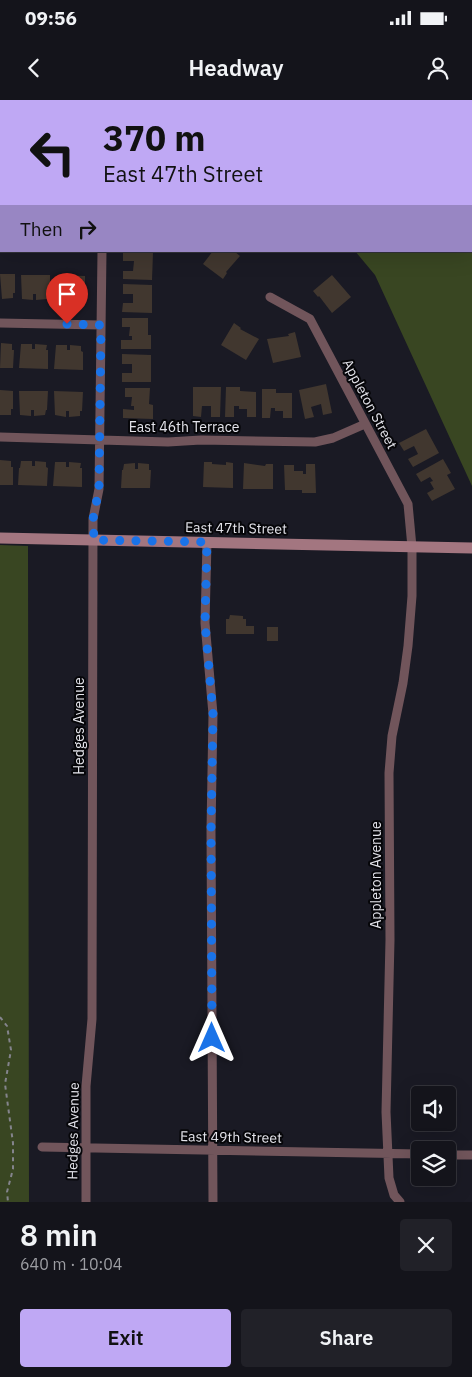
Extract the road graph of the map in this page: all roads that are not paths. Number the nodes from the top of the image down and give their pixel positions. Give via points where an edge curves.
1 (102, 252) edge
2 (270, 297) dead end
3 (0, 322) edge
4 (101, 325) junction
5 (365, 424) junction
6 (0, 437) edge
7 (100, 440) junction
8 (0, 538) edge
9 (94, 540) junction
10 (207, 542) junction
11 (412, 547) junction
12 (472, 548) edge
13 (42, 1147) dead end
14 (86, 1148) junction
15 (212, 1150) junction
16 (388, 1154) junction
17 (411, 1154) edge
18 (456, 1155) edge
19 (472, 1155) edge
20 (86, 1202) edge
21 (214, 1202) edge
22 (400, 1202) edge

1 - 4 street, Hedges Avenue
2 - 5 street, Appleton Street via 310,319
3 - 4 street
4 - 7 street, Hedges Avenue
5 - 7 street, East 46th Terrace via 315,442
5 - 11 street, Appleton Street via 408,504
6 - 7 street, East 46th Terrace
7 - 9 street, Hedges Avenue
8 - 9 main road, East 47th Street
9 - 10 main road, East 47th Street
9 - 14 street, Hedges Avenue via 92,1009 86,1086
10 - 11 main road, East 47th Street
10 - 15 street via 205,623 213,714
11 - 12 main road, East 47th Street
11 - 16 street, Appleton Avenue via 408,646 392,736 389,773
13 - 14 street, East 49th Street
14 - 15 street, East 49th Street
14 - 20 street, Hedges Avenue
15 - 16 street, East 49th Street
15 - 21 street
16 - 17 street, East 49th Street
16 - 22 street, Appleton Avenue via 389,1178 394,1195
18 - 19 street

